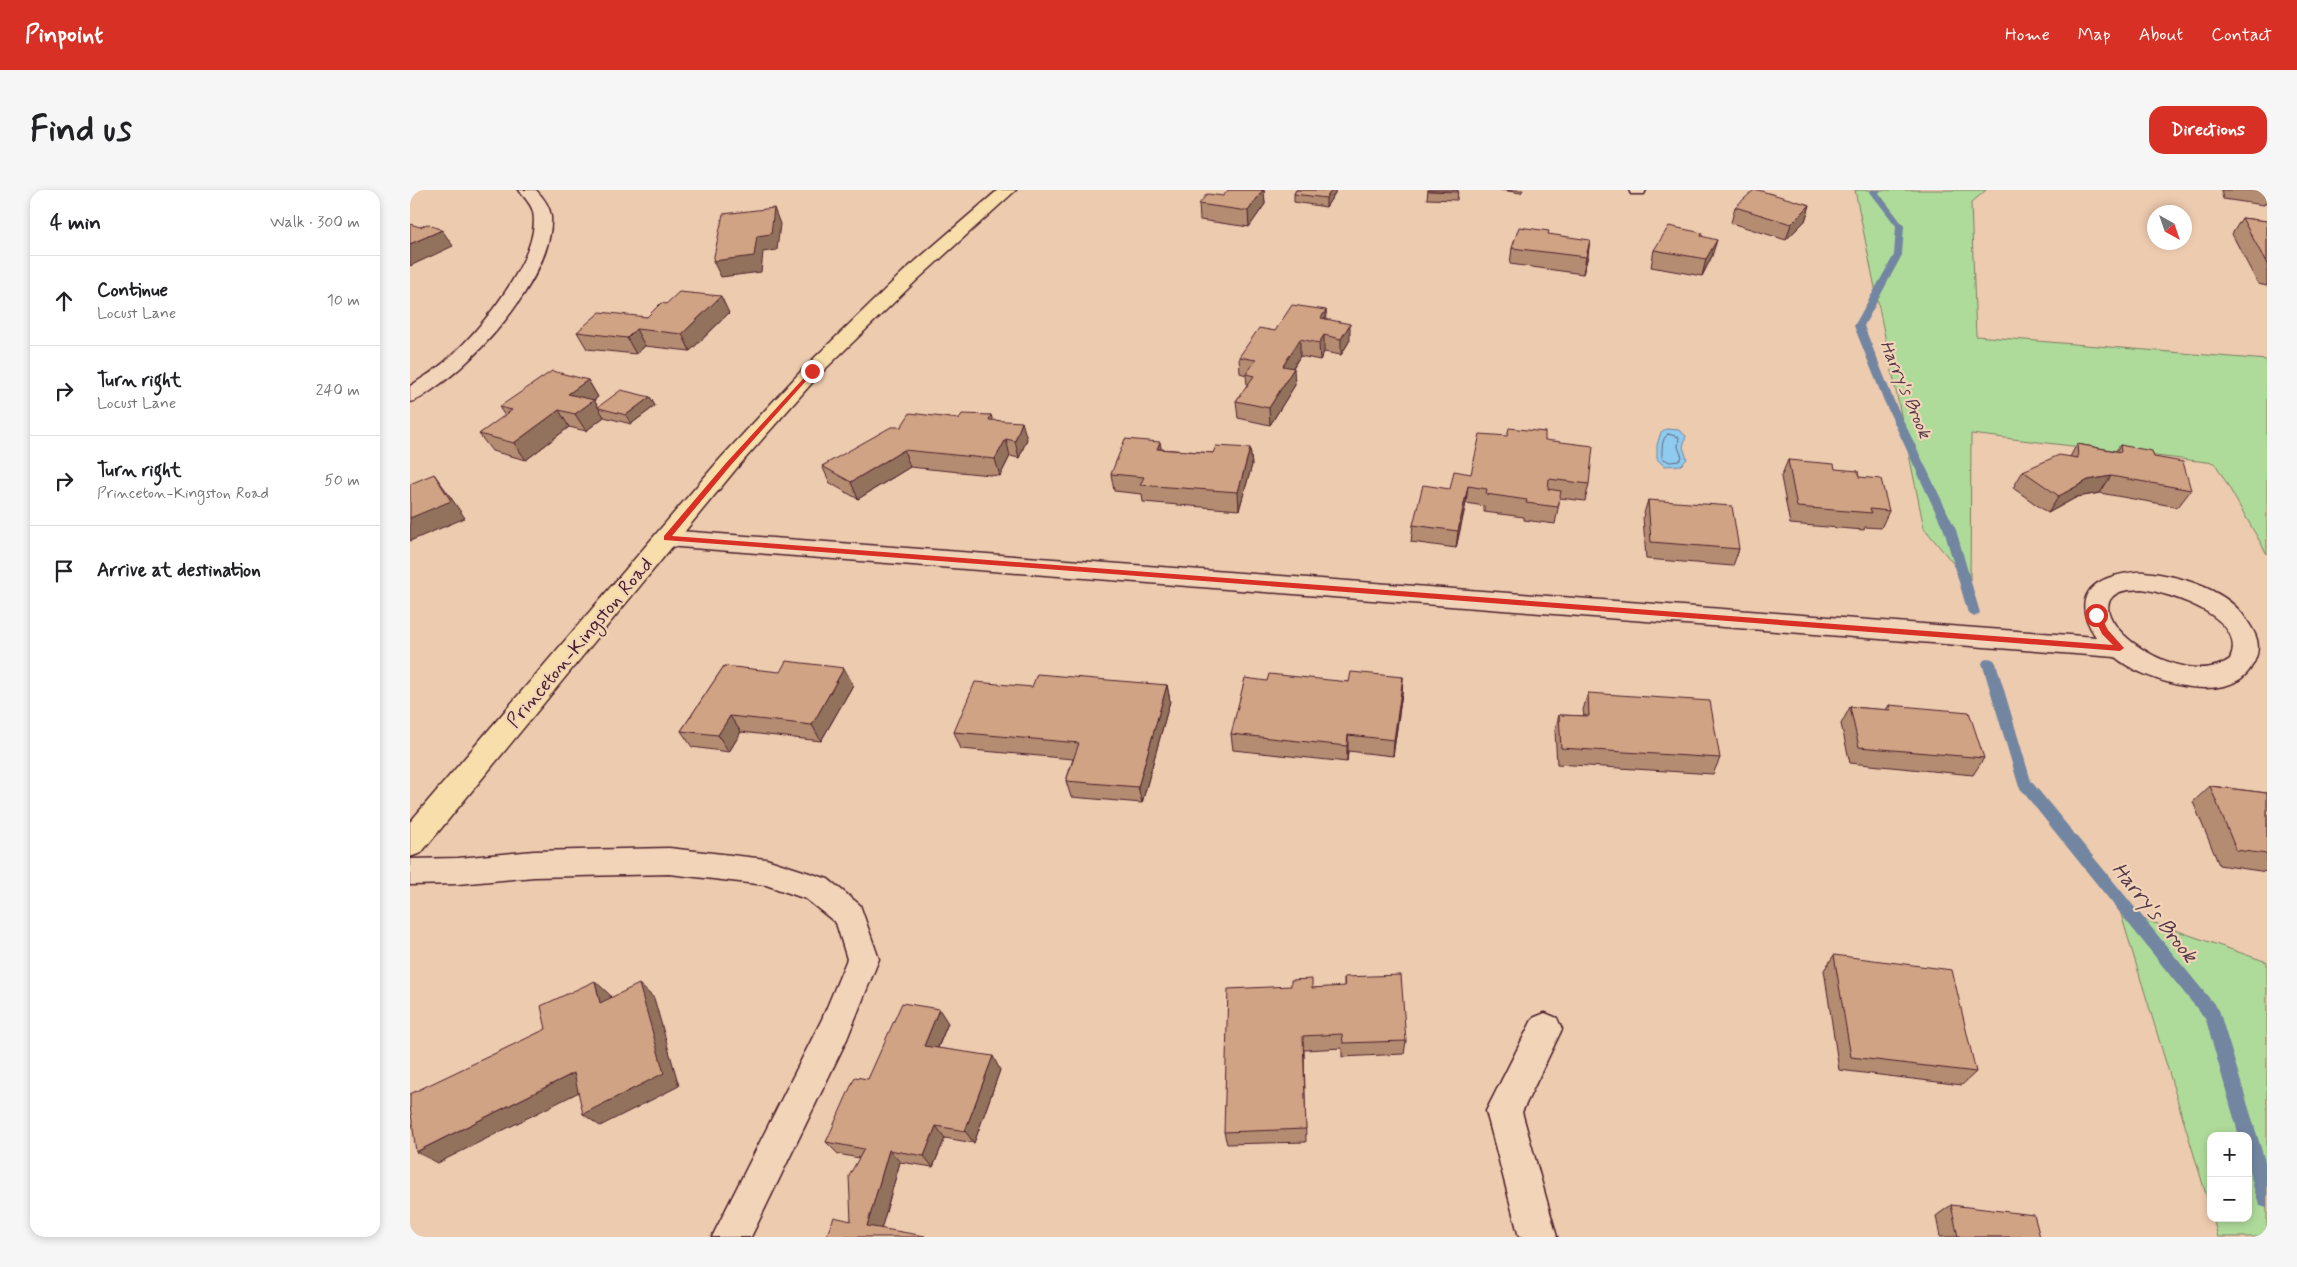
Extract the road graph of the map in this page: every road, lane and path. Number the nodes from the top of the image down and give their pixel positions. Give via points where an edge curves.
1 (527, 190) edge
2 (1008, 190) edge
3 (410, 396) edge
4 (666, 538) junction
5 (2120, 648) junction
6 (410, 844) edge
7 (410, 872) edge
8 (1544, 1029) dead end
9 (731, 1237) edge
10 (1538, 1237) edge

1 - 3 street via 537,200 542,216 539,243 527,272 456,364
2 - 4 main road, Princeton-Kingston Road via 910,276 812,371
4 - 5 street
4 - 6 main road, Princeton-Kingston Road
5 - 5 street via 2105,632 2096,615 2097,601 2105,589 2121,582 2142,580 2190,592 2213,604 2244,634 2248,650 2244,663 2233,673 2215,679 2166,672 2141,662
7 - 9 street via 458,872 534,864 669,861 766,872 817,888 848,915 863,959 835,1028
8 - 10 street via 1504,1110

